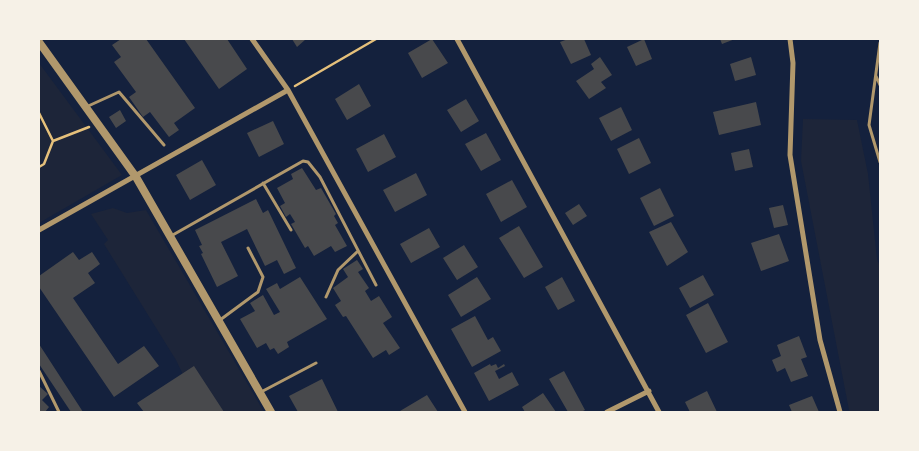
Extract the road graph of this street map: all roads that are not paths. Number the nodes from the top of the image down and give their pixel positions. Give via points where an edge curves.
1 (252, 39) edge
2 (457, 39) edge
3 (790, 39) edge
4 (39, 42) edge
5 (880, 42) edge
6 (876, 75) junction
7 (880, 85) edge
8 (288, 90) junction
9 (86, 107) junction
10 (164, 145) dead end
11 (880, 162) edge
12 (136, 177) junction
13 (263, 183) junction
14 (39, 230) edge
15 (291, 230) dead end
16 (170, 236) junction
17 (248, 248) dead end
18 (358, 251) junction
19 (376, 285) dead end
20 (326, 297) dead end
21 (220, 321) junction
22 (316, 363) dead end
23 (39, 371) edge
24 (648, 391) junction
25 (260, 392) junction
26 (59, 412) edge
27 (271, 412) edge
28 (465, 412) edge
29 (607, 412) edge
30 (659, 412) edge
31 (840, 412) edge

1 - 8 street
2 - 24 street
3 - 31 street via 793,64 790,155 820,340
4 - 9 street
5 - 6 lane
6 - 7 lane
6 - 11 lane via 870,125
8 - 12 street
8 - 28 street
9 - 10 lane via 119,92
9 - 12 street
12 - 14 street
12 - 16 street
13 - 15 lane
13 - 16 lane
13 - 18 lane via 303,160 308,162 320,177
16 - 21 street
17 - 21 lane via 263,277 258,292
18 - 19 lane
18 - 20 lane via 338,270
21 - 25 street
22 - 25 lane
23 - 26 lane
24 - 29 street
24 - 30 street
25 - 27 street

